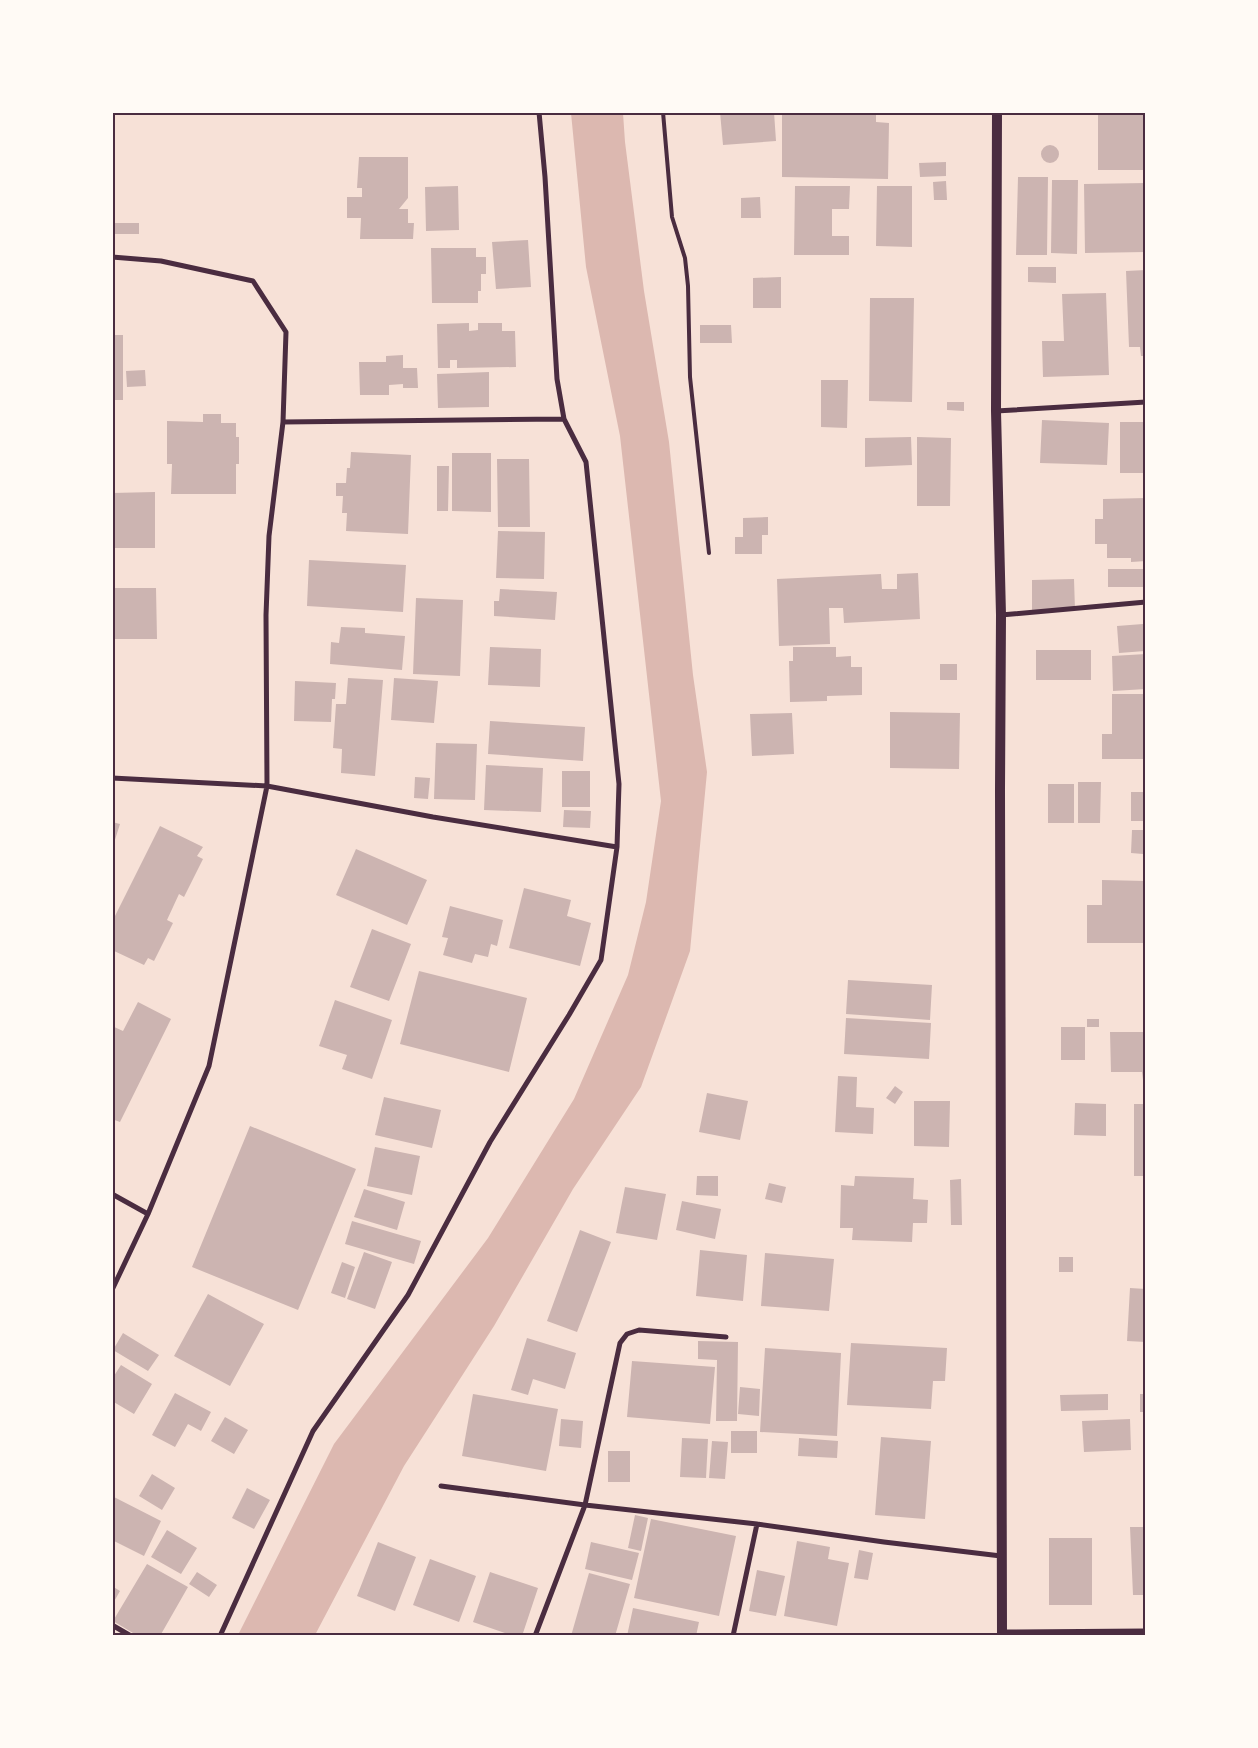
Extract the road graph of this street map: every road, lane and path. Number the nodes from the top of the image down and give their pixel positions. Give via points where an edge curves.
1 (539, 112) edge
2 (663, 112) edge
3 (997, 112) edge
4 (112, 257) edge
5 (1146, 402) edge
6 (996, 411) junction
7 (564, 419) junction
8 (284, 422) junction
9 (709, 553) dead end
10 (1146, 602) edge
11 (1001, 614) junction
12 (112, 778) edge
13 (266, 786) junction
14 (617, 847) junction
15 (112, 1194) edge
16 (148, 1214) junction
17 (112, 1290) edge
18 (726, 1337) dead end
19 (441, 1486) dead end
20 (586, 1505) junction
21 (757, 1524) junction
22 (1001, 1556) junction
23 (112, 1625) edge
24 (1146, 1631) edge
25 (1002, 1634) edge
26 (131, 1636) edge
27 (220, 1636) edge
28 (535, 1636) edge
29 (733, 1636) edge

1 - 7 street via 557,379
2 - 9 lane via 672,217 685,258 688,286 690,376
3 - 6 main road
4 - 8 street via 161,261 252,281 286,332
5 - 6 street
6 - 11 main road
7 - 8 street
7 - 14 street via 586,462 619,784
8 - 13 street via 269,536
10 - 11 street
11 - 22 main road
12 - 13 street
13 - 14 street via 433,818
13 - 16 street via 208,1066
14 - 27 street via 601,960 490,1142 408,1295 313,1431
15 - 16 street
16 - 17 street
18 - 20 street via 639,1330 626,1334 620,1342
19 - 20 street
20 - 21 street
20 - 28 street
21 - 22 street
21 - 29 street
22 - 25 main road
23 - 26 street
24 - 25 street

